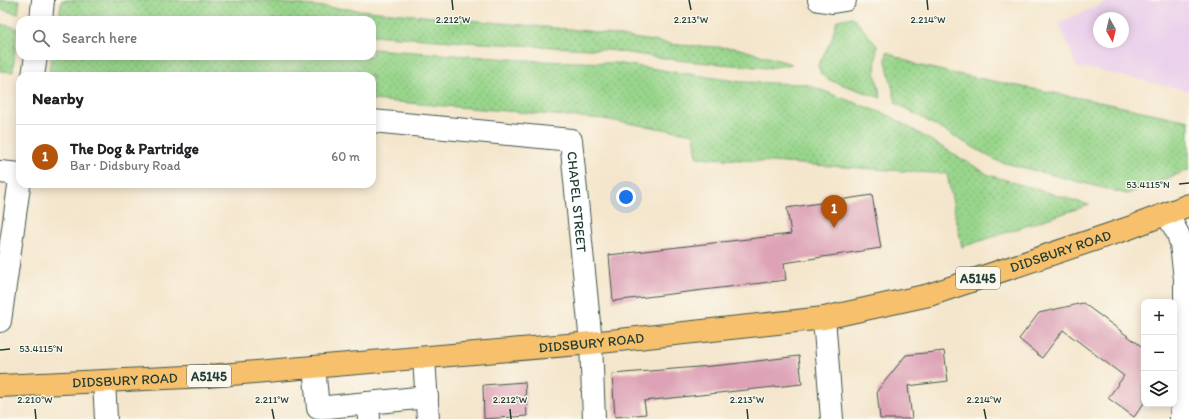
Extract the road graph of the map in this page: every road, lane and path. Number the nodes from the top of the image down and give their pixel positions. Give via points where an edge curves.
1 (43, 0) edge
2 (818, 0) edge
3 (845, 0) edge
4 (41, 16) edge
5 (35, 60) edge
6 (34, 72) edge
7 (376, 121) edge
8 (0, 172) edge
9 (16, 174) edge
10 (19, 188) edge
11 (1189, 205) edge
12 (1167, 214) junction
13 (824, 318) junction
14 (0, 321) edge
15 (591, 343) junction
16 (424, 358) junction
17 (314, 367) junction
18 (104, 381) junction
19 (0, 386) edge
20 (427, 397) junction
21 (369, 411) edge
22 (106, 419) edge
23 (428, 419) edge
24 (594, 419) edge
25 (832, 419) edge
26 (1181, 419) edge

1 - 4 street
2 - 3 street
5 - 6 street
7 - 15 street, CHAPEL STREET via 570,140
8 - 9 street
10 - 14 street
11 - 12 main road, A5145
12 - 13 main road, DIDSBURY ROAD / A5145 via 929,295
12 - 26 street via 1181,244 1185,279
13 - 15 main road, DIDSBURY ROAD / A5145
13 - 25 street
15 - 16 main road, DIDSBURY ROAD / A5145
15 - 24 street
16 - 17 main road, DIDSBURY ROAD / A5145
16 - 20 street
17 - 18 main road, DIDSBURY ROAD / A5145
17 - 21 street via 318,408
18 - 19 main road, DIDSBURY ROAD / A5145
18 - 22 street
20 - 21 street
20 - 23 street

